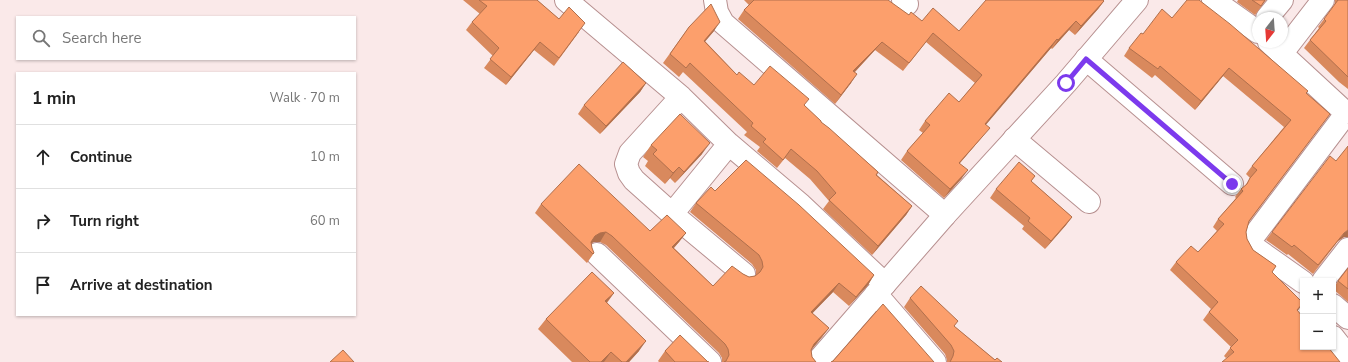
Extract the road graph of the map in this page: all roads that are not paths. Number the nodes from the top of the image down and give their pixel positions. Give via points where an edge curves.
1 (566, 0) edge
2 (715, 0) edge
3 (1137, 0) edge
4 (1213, 0) edge
5 (1282, 0) edge
6 (1323, 0) edge
7 (1276, 12) edge
8 (1288, 21) edge
9 (1252, 26) edge
10 (1280, 48) edge
11 (1086, 59) junction
12 (681, 97) junction
13 (1347, 112) edge
14 (1014, 139) junction
15 (729, 144) junction
16 (1232, 184) dead end
17 (1089, 202) dead end
18 (672, 214) junction
19 (945, 215) junction
20 (1348, 249) edge
21 (598, 254) dead end
22 (744, 274) edge
23 (1325, 278) edge
24 (1300, 280) edge
25 (881, 289) junction
26 (1336, 308) edge
27 (1348, 318) edge
28 (1336, 341) edge
29 (1348, 356) edge
30 (710, 362) edge
31 (817, 362) edge
32 (935, 362) edge

1 - 12 street
2 - 19 street via 716,12 723,23
3 - 11 street
4 - 9 street
5 - 7 street
6 - 8 street
10 - 13 street
11 - 14 street
11 - 16 street
12 - 15 street
12 - 18 street via 630,154 626,164 634,180
13 - 24 street via 1253,237 1255,248
14 - 17 street
14 - 19 street
15 - 18 street
15 - 25 street via 801,205
18 - 22 street
19 - 25 street
20 - 23 street
21 - 30 street
25 - 31 street
25 - 32 street
26 - 27 street
28 - 29 street

